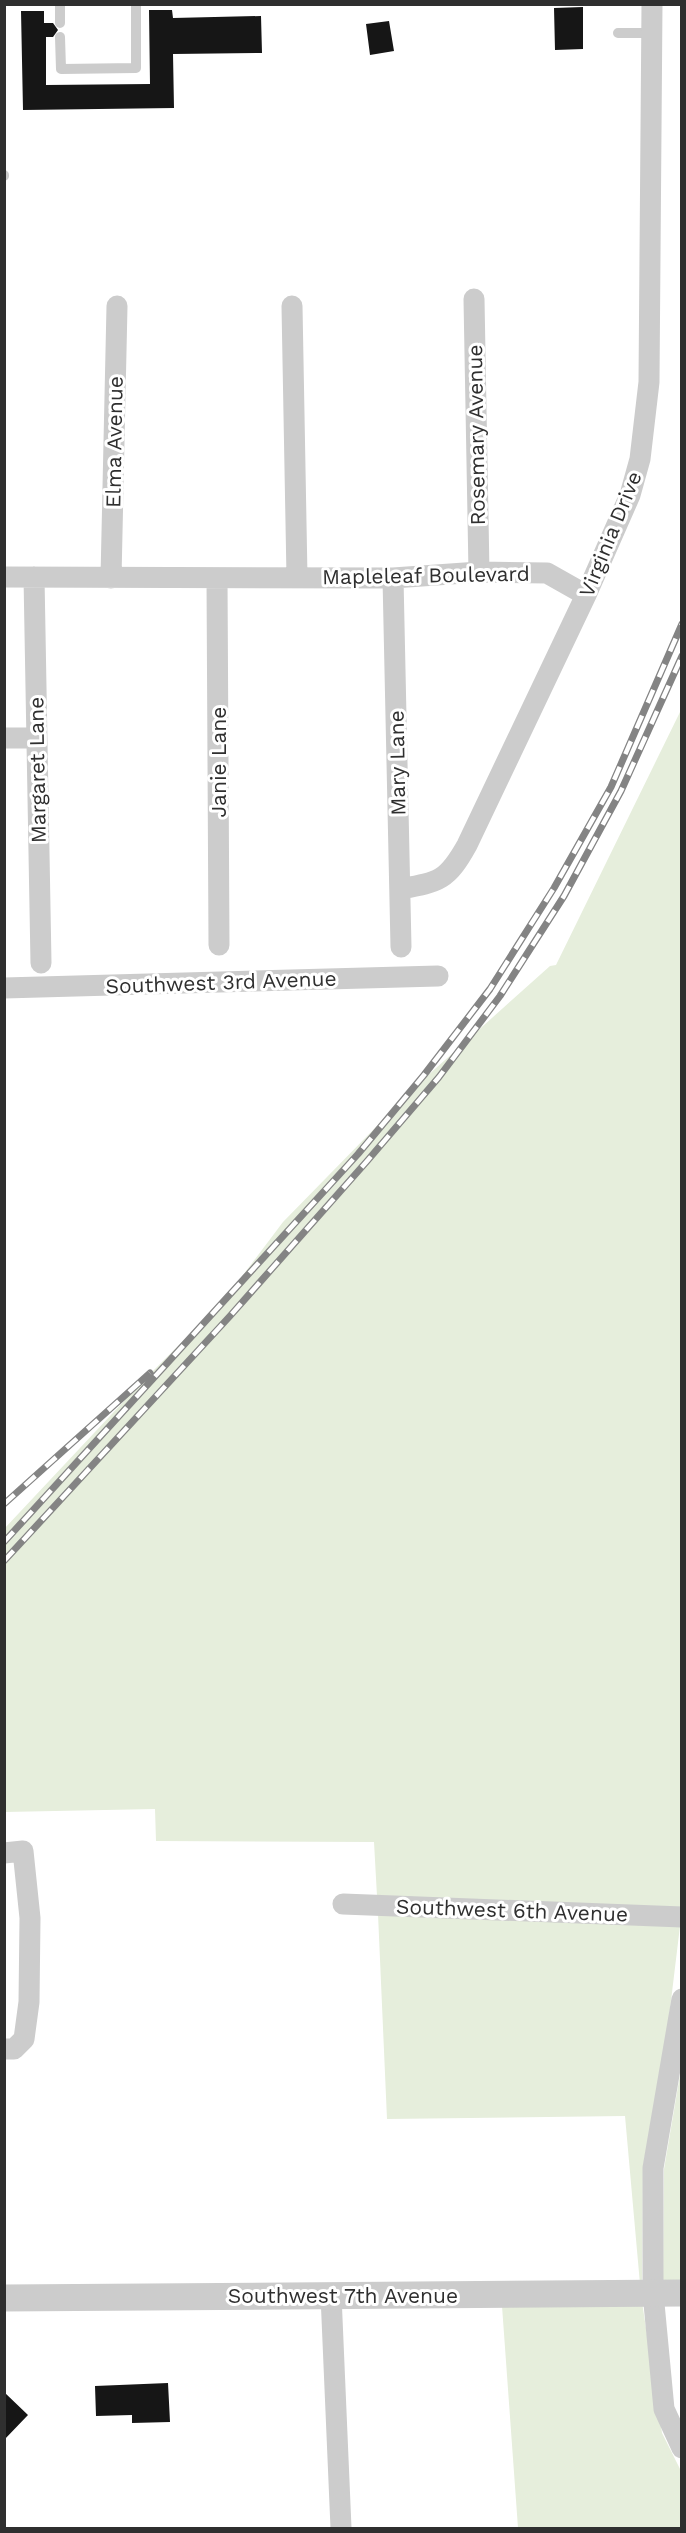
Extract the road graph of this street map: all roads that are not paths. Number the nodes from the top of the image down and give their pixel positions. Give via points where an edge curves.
1 (60, 4) edge
2 (136, 4) edge
3 (652, 4) edge
4 (60, 23) dead end
5 (618, 33) dead end
6 (652, 33) junction
7 (60, 37) dead end
8 (474, 298) dead end
9 (117, 306) dead end
10 (292, 306) dead end
11 (479, 572) junction
12 (4, 577) edge
13 (34, 577) junction
14 (297, 577) junction
15 (111, 578) junction
16 (217, 578) junction
17 (393, 578) junction
18 (586, 595) junction
19 (4, 738) edge
20 (35, 738) junction
21 (400, 889) junction
22 (219, 945) dead end
23 (400, 947) dead end
24 (41, 963) dead end
25 (438, 976) dead end
26 (4, 988) edge
27 (14, 1852) edge
28 (343, 1904) dead end
29 (681, 1917) edge
30 (681, 1999) edge
31 (9, 2049) edge
32 (653, 2293) junction
33 (681, 2293) edge
34 (331, 2295) junction
35 (4, 2298) edge
36 (681, 2448) edge
37 (341, 2529) edge

1 - 4 lane
2 - 7 lane via 136,68 61,69
3 - 6 street, Virginia Drive
5 - 6 lane
6 - 18 street, Virginia Drive via 648,393 640,459 630,495
8 - 11 street, Rosemary Avenue
9 - 15 street, Elma Avenue
10 - 14 street, Mapleleaf Boulevard
11 - 17 street, Mapleleaf Boulevard
11 - 18 street, Mapleleaf Boulevard via 547,573
12 - 13 street, Mapleleaf Boulevard
13 - 15 street, Mapleleaf Boulevard
13 - 20 street, Margaret Lane
14 - 16 street, Mapleleaf Boulevard
14 - 17 street, Mapleleaf Boulevard
15 - 16 street, Mapleleaf Boulevard
16 - 22 street, Janie Lane
17 - 21 street, Mary Lane
18 - 21 street, Virginia Drive via 454,869 434,883
19 - 20 street
20 - 24 street, Margaret Lane
21 - 23 street, Mary Lane
25 - 26 street, Southwest 3rd Avenue
27 - 31 street via 30,1918 29,2002 24,2039
28 - 29 street, Southwest 6th Avenue
30 - 32 street via 653,2168
32 - 33 street, Southwest 7th Avenue
32 - 34 street, Southwest 7th Avenue
32 - 36 street via 664,2409
34 - 35 street, Southwest 7th Avenue
34 - 37 street

